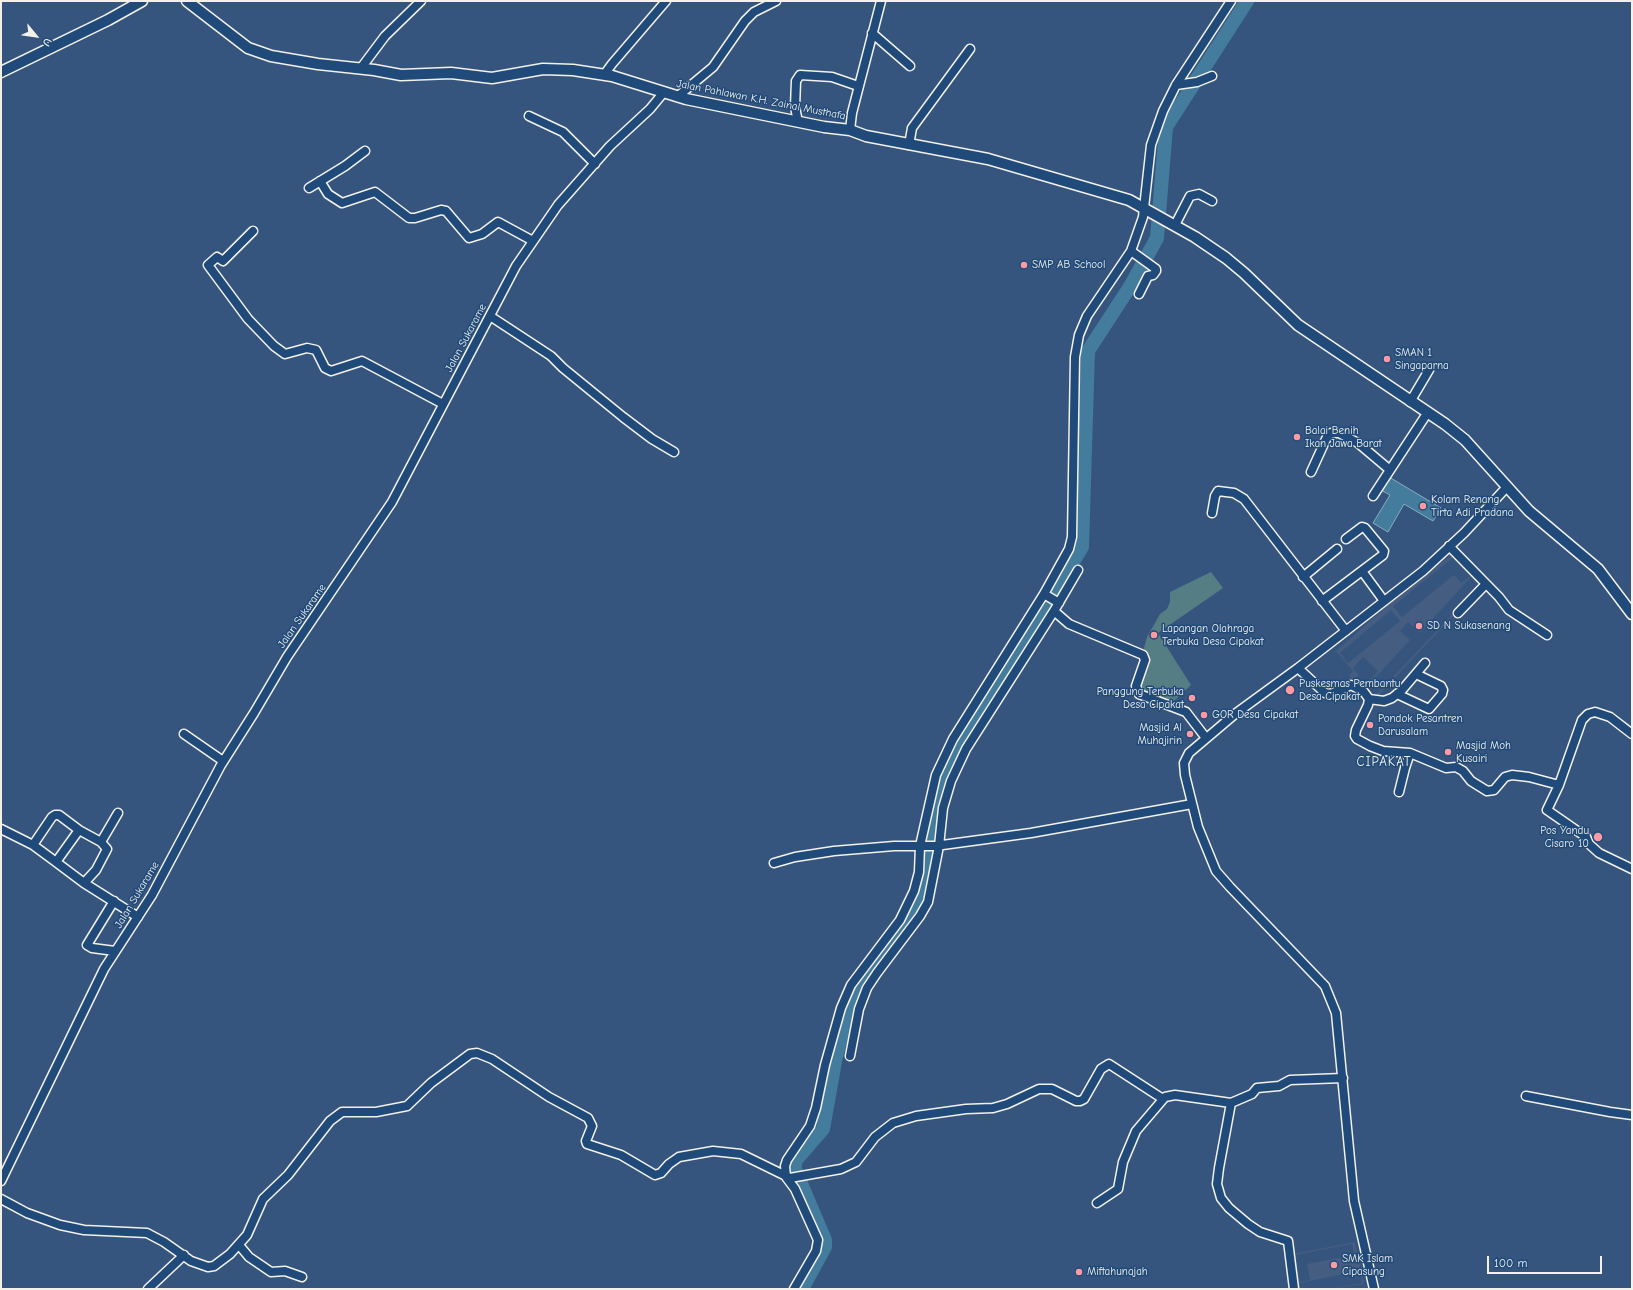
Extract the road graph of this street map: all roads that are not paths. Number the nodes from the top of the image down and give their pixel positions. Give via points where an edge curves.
1 (142, 1) edge
2 (187, 1) edge
3 (421, 1) edge
4 (666, 1) edge
5 (776, 1) edge
6 (881, 1) edge
7 (1232, 1) edge
8 (872, 33) junction
9 (970, 49) dead end
10 (910, 66) dead end
11 (361, 68) junction
12 (1, 72) edge
13 (604, 75) junction
14 (1212, 76) dead end
15 (1180, 84) junction
16 (858, 86) junction
17 (664, 92) junction
18 (677, 97) junction
19 (529, 116) dead end
20 (798, 122) junction
21 (850, 130) junction
22 (909, 145) junction
23 (365, 151) dead end
24 (595, 164) junction
25 (320, 181) junction
26 (309, 188) dead end
27 (1212, 201) dead end
28 (1146, 209) junction
29 (1172, 223) junction
30 (253, 231) dead end
31 (533, 241) junction
32 (1131, 251) junction
33 (1139, 294) dead end
34 (490, 316) junction
35 (1429, 370) dead end
36 (1410, 402) junction
37 (443, 404) junction
38 (1428, 412) junction
39 (674, 452) dead end
40 (1390, 470) junction
41 (1311, 472) dead end
42 (1506, 488) junction
43 (1373, 496) dead end
44 (1212, 513) dead end
45 (1346, 539) dead end
46 (1449, 546) junction
47 (1337, 549) dead end
48 (1078, 570) dead end
49 (1362, 571) junction
50 (1303, 577) junction
51 (1486, 584) junction
52 (1045, 595) junction
53 (1322, 600) junction
54 (1384, 601) junction
55 (1058, 602) junction
56 (1054, 611) junction
57 (1458, 613) dead end
58 (1632, 614) edge
59 (1346, 631) junction
60 (1547, 635) dead end
61 (1424, 663) dead end
62 (1298, 668) junction
63 (1416, 674) junction
64 (1397, 694) junction
65 (1369, 699) junction
66 (184, 734) dead end
67 (1632, 734) edge
68 (1206, 738) junction
69 (1410, 753) junction
70 (223, 761) junction
71 (1559, 785) junction
72 (1399, 792) dead end
73 (1192, 804) junction
74 (118, 813) dead end
75 (1, 829) edge
76 (79, 830) junction
77 (101, 842) junction
78 (33, 845) junction
79 (937, 846) junction
80 (922, 847) junction
81 (56, 862) junction
82 (774, 863) dead end
83 (1632, 869) edge
84 (84, 883) junction
85 (114, 901) junction
86 (138, 917) junction
87 (116, 951) junction
88 (850, 1056) dead end
89 (1343, 1078) junction
90 (1526, 1096) dead end
91 (1163, 1099) junction
92 (1231, 1103) junction
93 (1632, 1115) edge
94 (789, 1177) junction
95 (1, 1181) edge
96 (1, 1199) edge
97 (1097, 1203) dead end
98 (239, 1245) junction
99 (184, 1255) junction
100 (302, 1278) dead end
101 (148, 1289) edge
102 (794, 1289) edge
103 (1294, 1289) edge
104 (1374, 1289) edge

1 - 12 street
2 - 11 street, Jalan Pahlawan K.H. Zainal Musthafa via 248,48 261,54 318,64
3 - 11 street via 385,36
4 - 13 street
5 - 18 street via 754,12 713,67
6 - 8 street
7 - 15 street
8 - 10 street
8 - 16 street
9 - 22 street via 912,128
11 - 13 street, Jalan Pahlawan K.H. Zainal Musthafa via 401,75 451,73 492,78 543,69
13 - 17 street, Jalan Pahlawan K.H. Zainal Musthafa
14 - 15 street via 1198,82
15 - 28 street via 1163,111 1151,145
16 - 20 street via 826,76 800,75 797,78 795,107
16 - 21 street
17 - 18 street, Jalan Pahlawan K.H. Zainal Musthafa
17 - 24 street, Jalan Sukarame
18 - 20 street, Jalan Pahlawan K.H. Zainal Musthafa
19 - 24 street via 563,132
20 - 21 street, Jalan Pahlawan K.H. Zainal Musthafa
21 - 22 street, Jalan Pahlawan K.H. Zainal Musthafa
22 - 28 street, Jalan Pahlawan K.H. Zainal Musthafa via 988,159 1111,194
23 - 25 street
24 - 31 street, Jalan Sukarame via 558,205
25 - 26 street
25 - 31 street via 328,194 342,203 375,192 409,218 446,211 469,238 482,234 498,222
27 - 29 street via 1199,194 1190,196
28 - 29 street, Jalan Pahlawan K.H. Zainal Musthafa
28 - 32 street
29 - 36 street, Jalan Pahlawan K.H. Zainal Musthafa via 1226,258 1298,325
30 - 37 street via 223,261 216,258 208,265 248,319 274,346 285,354 307,348 316,350 325,368 331,371 362,361
31 - 34 street, Jalan Sukarame via 516,266
32 - 33 street via 1156,271 1148,276
32 - 52 street via 1087,316 1079,335 1075,357 1072,537 1069,550
34 - 37 street, Jalan Sukarame
34 - 39 street via 551,356 623,417
35 - 36 street
36 - 38 street, Jalan Pahlawan K.H. Zainal Musthafa
37 - 70 street, Jalan Sukarame via 392,502 287,657
38 - 40 street
38 - 42 street, Jalan Pahlawan K.H. Zainal Musthafa via 1465,440
40 - 41 street via 1358,443 1339,433 1330,433
40 - 43 street
42 - 46 street
42 - 58 street, Jalan Pahlawan K.H. Zainal Musthafa via 1529,511 1598,569
44 - 50 street via 1218,491 1234,493 1244,499
45 - 49 street via 1362,527 1384,551 1383,555
46 - 51 street
46 - 54 street via 1423,571
47 - 50 street
48 - 55 street
49 - 53 street
49 - 54 street
50 - 53 street
51 - 57 street
51 - 60 street via 1509,610
52 - 55 street
52 - 80 street via 952,739 936,775
53 - 59 street
54 - 59 street
55 - 56 street
56 - 68 street via 1068,624 1143,655 1145,660 1136,686 1138,694 1186,712
56 - 79 street via 966,749 951,781 943,808
59 - 62 street
61 - 63 street
62 - 65 street via 1325,693 1331,694 1351,685 1364,692
62 - 68 street via 1234,714
63 - 64 street
63 - 64 street via 1441,686 1443,690 1429,709
64 - 65 street via 1384,702
65 - 69 street via 1356,730 1357,739 1383,751
66 - 70 street
67 - 71 street via 1610,718 1594,712 1588,714 1582,720
68 - 73 street via 1189,753 1184,763
69 - 71 street via 1446,768 1456,767 1487,791 1494,790 1505,777 1512,775
69 - 72 street
70 - 86 street, Jalan Sukarame
71 - 83 street via 1547,808 1548,812 1586,837 1589,844 1599,853
73 - 79 street via 1031,833
73 - 89 street via 1203,843 1216,871 1325,986 1336,1013
74 - 77 street
75 - 78 street
76 - 77 street
76 - 78 street via 59,815 55,815
76 - 81 street
77 - 84 street via 108,849 107,852
78 - 81 street
79 - 80 street
79 - 88 street via 928,902 868,988 860,1009
80 - 82 street via 894,846 834,851
80 - 94 street via 919,872 909,903 900,920 851,985 841,1008 810,1126 785,1166
81 - 84 street
84 - 85 street
85 - 86 street
85 - 87 street via 87,945
86 - 87 street, Jalan Sukarame
87 - 95 street, Jalan Sukarame via 97,983
89 - 92 street via 1290,1080 1278,1086 1258,1088 1252,1094
89 - 104 street via 1354,1201
90 - 93 street
91 - 92 street via 1174,1095
91 - 94 street via 1109,1064 1101,1069 1084,1099 1080,1101 1052,1089 1039,1089 993,1108 966,1108 916,1116 893,1123 875,1137 856,1162 841,1169
91 - 97 street via 1136,1131 1123,1162 1118,1189
92 - 103 street via 1218,1168 1217,1184 1221,1198 1229,1208 1260,1232 1288,1242
94 - 98 street via 741,1154 713,1151 679,1157 655,1175 621,1155 587,1144 592,1126 588,1118 549,1097 492,1059 477,1053 470,1054 431,1083 407,1106 376,1112 342,1112 330,1121 288,1175 263,1199 247,1235
94 - 102 street via 818,1240 816,1251
96 - 99 street via 39,1217 84,1230 147,1233
98 - 99 street via 214,1266 208,1267 190,1261
98 - 100 street via 249,1257 271,1272 285,1271
99 - 101 street

